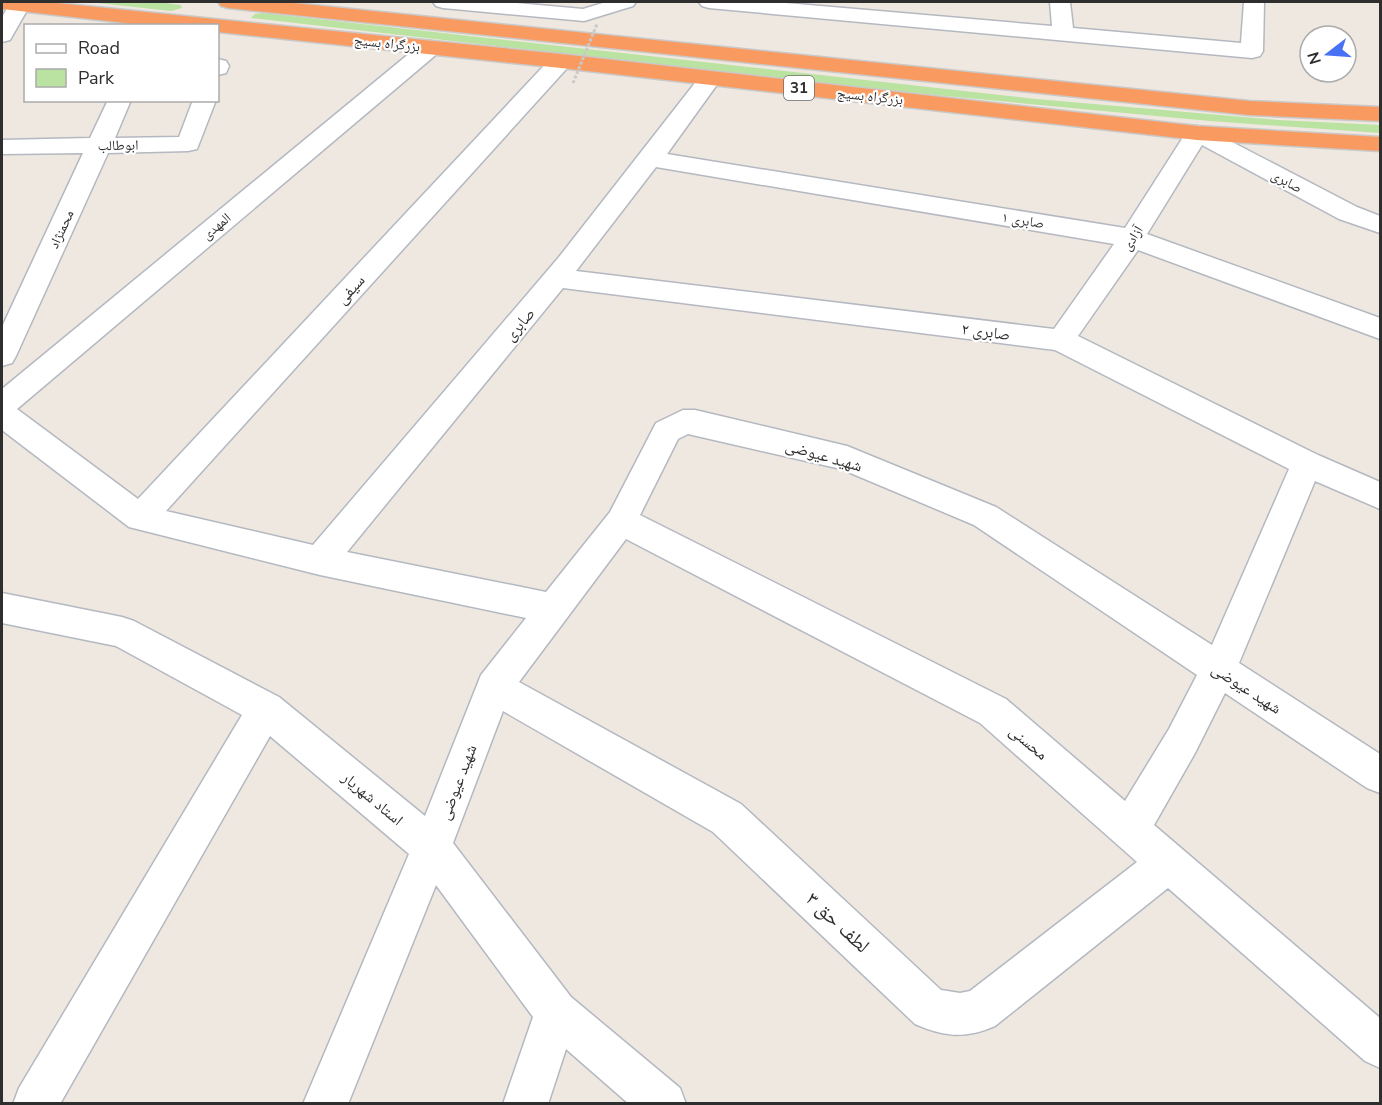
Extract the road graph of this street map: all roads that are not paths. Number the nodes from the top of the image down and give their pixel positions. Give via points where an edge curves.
1 (229, 2) edge
2 (443, 2) edge
3 (626, 2) edge
4 (709, 2) edge
5 (1060, 2) edge
6 (1254, 2) edge
7 (10, 4) edge
8 (571, 7) edge
9 (155, 22) edge
10 (192, 24) edge
11 (211, 24) edge
12 (219, 26) edge
13 (1064, 32) junction
14 (2, 35) edge
15 (430, 48) junction
16 (562, 60) junction
17 (710, 79) junction
18 (119, 102) edge
19 (204, 102) edge
20 (1380, 114) edge
21 (1197, 133) junction
22 (1380, 144) edge
23 (99, 146) junction
24 (2, 147) edge
25 (652, 159) junction
26 (1380, 225) edge
27 (1132, 238) junction
28 (558, 278) junction
29 (1380, 329) edge
30 (1061, 340) junction
31 (2, 356) edge
32 (2, 405) edge
33 (2, 414) edge
34 (1307, 464) junction
35 (1380, 496) edge
36 (140, 518) junction
37 (621, 521) junction
38 (320, 561) junction
39 (2, 608) edge
40 (555, 609) junction
41 (1220, 670) junction
42 (494, 687) junction
43 (266, 709) junction
44 (1380, 775) edge
45 (1130, 828) junction
46 (432, 847) junction
47 (1169, 862) junction
48 (556, 1012) junction
49 (1380, 1046) edge
50 (34, 1104) edge
51 (325, 1104) edge
52 (525, 1104) edge
53 (664, 1104) edge

1 - 11 highway
1 - 16 highway, بزرگراه بسیج / 31
2 - 8 street
3 - 8 street via 584,15
4 - 13 street
5 - 13 street
6 - 13 street via 1252,51
7 - 9 highway, بزرگراه بسیج / 31
7 - 14 street
8 - 16 street, سیفی
9 - 10 highway, بزرگراه بسیج / 31
12 - 15 highway, بزرگراه بسیج / 31
15 - 16 highway, بزرگراه بسیج / 31
15 - 32 street, المهدی
16 - 17 highway, بزرگراه بسیج / 31
16 - 20 highway, بزرگراه بسیج / 31
16 - 36 street, سیفی
17 - 21 highway, بزرگراه بسیج / 31
17 - 25 street, صابری
18 - 23 street, محمنژاد
19 - 23 street, ابوطالب via 188,144
21 - 22 highway, بزرگراه بسیج / 31
21 - 26 street, صابری via 1348,213
21 - 27 street, آزادی
23 - 24 street, ابوطالب
23 - 31 street, محمنژاد
25 - 27 street, صابری ۱
25 - 28 street, صابری
27 - 29 street, صابری ۱
27 - 30 street, آزادی
28 - 30 street, صابری ۲
28 - 38 street, صابری
30 - 34 street, صابری ۲
33 - 36 street
34 - 35 street, صابری ۲
34 - 41 street
36 - 38 street
37 - 40 street, شهید عیوضی
37 - 41 street, شهید عیوضی via 667,431 683,422 847,458 985,516
37 - 45 street, محسنی via 993,711
38 - 40 street
39 - 43 street, استاد شهریار via 122,632
40 - 42 street, شهید عیوضی
41 - 44 street, شهید عیوضی
41 - 45 street
42 - 46 street, شهید عیوضی
42 - 47 street, لطف حق ۳ via 727,818 930,1009 960,1015 980,1011
43 - 46 street, استاد شهریار
43 - 50 street
45 - 47 street, محسنی
46 - 48 street, استاد شهریار
46 - 51 street, شهید عیوضی
47 - 49 street, محسنی
48 - 52 street
48 - 53 street, استاد شهریار

